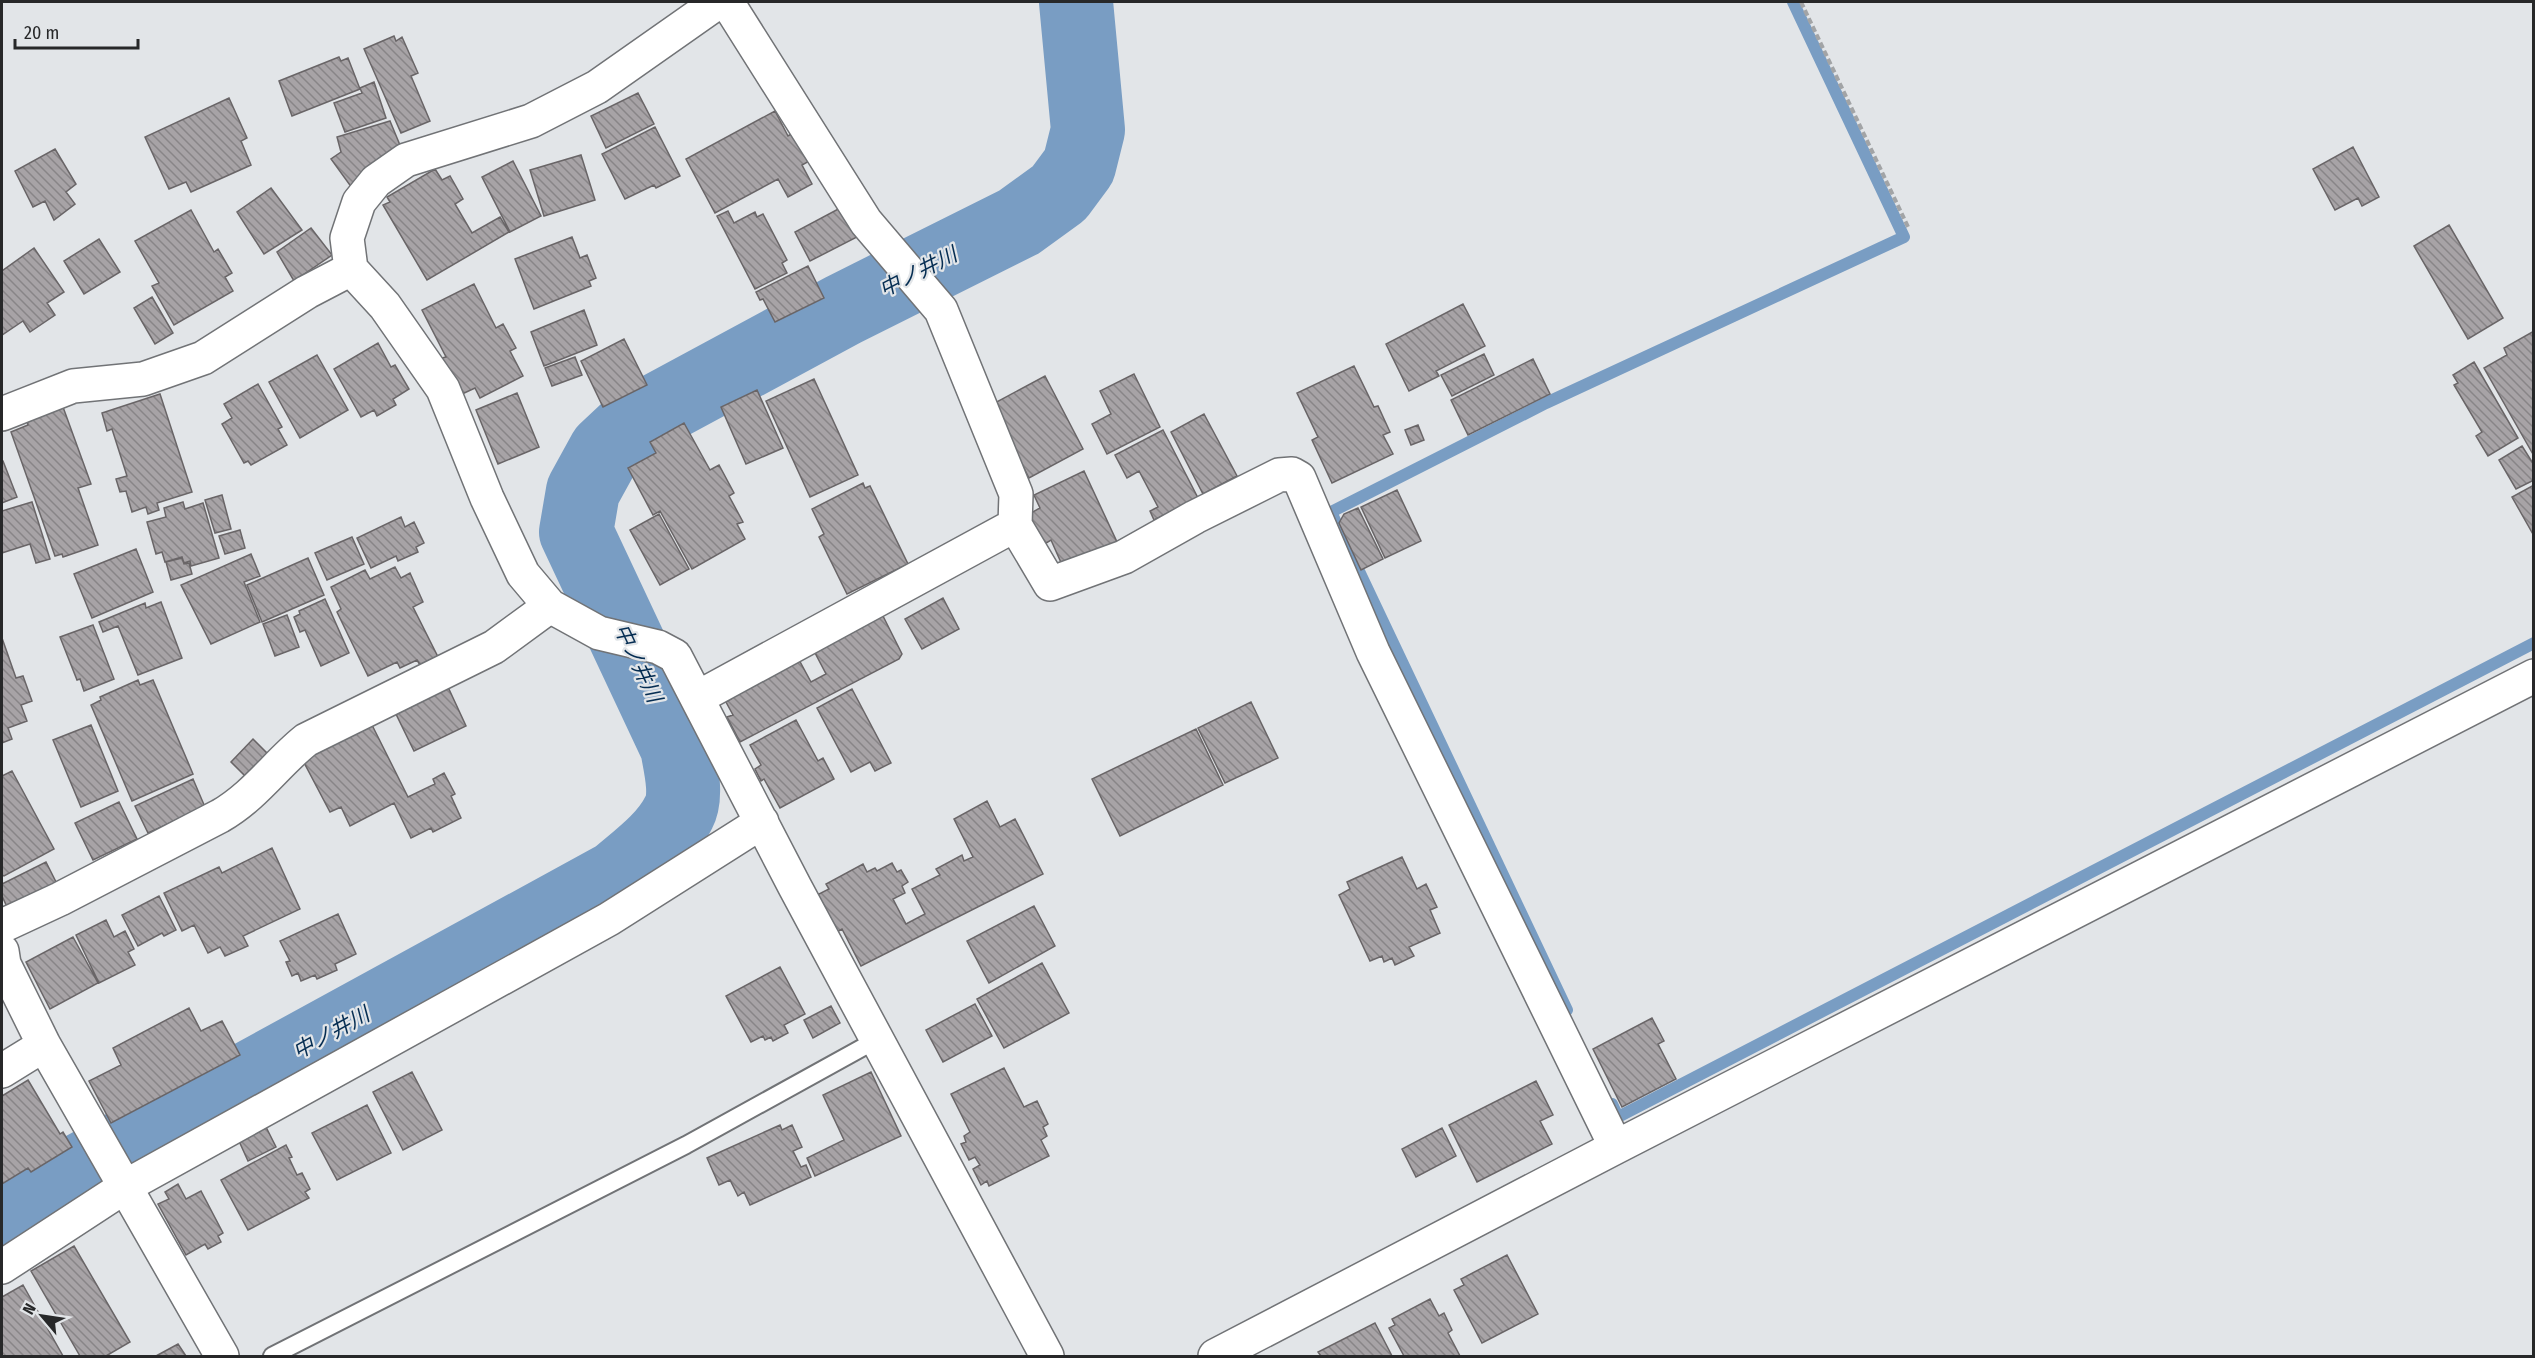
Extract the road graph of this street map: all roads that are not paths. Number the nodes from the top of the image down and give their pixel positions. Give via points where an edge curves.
1 (718, 2) edge
2 (726, 2) edge
3 (351, 269) junction
4 (2, 414) edge
5 (1015, 525) junction
6 (550, 606) junction
7 (2534, 676) edge
8 (697, 698) junction
9 (762, 822) junction
10 (2, 926) edge
11 (2, 951) edge
12 (878, 1039) junction
13 (44, 1045) junction
14 (2, 1071) edge
15 (1616, 1147) junction
16 (125, 1184) junction
17 (2, 1267) edge
18 (222, 1356) edge
19 (272, 1356) edge
20 (1047, 1356) edge
21 (1215, 1356) edge

1 - 3 street via 597,87 531,121 406,160 376,181 359,202 347,238
2 - 5 street via 866,222 941,310 1016,494
3 - 4 street via 203,358 143,379 73,386
3 - 6 street via 385,306 443,389 523,574
5 - 8 street
5 - 15 street via 1050,584 1124,557 1280,475 1299,478 1373,652
6 - 8 street via 599,633 658,647 675,656
6 - 10 street via 494,647 306,740 230,810
7 - 15 street
8 - 9 street
9 - 12 street
9 - 16 street via 609,919
11 - 13 street via 4,964
12 - 19 lane via 686,1145
12 - 20 street
13 - 14 street
13 - 16 street
15 - 21 street
16 - 17 street
16 - 18 street

